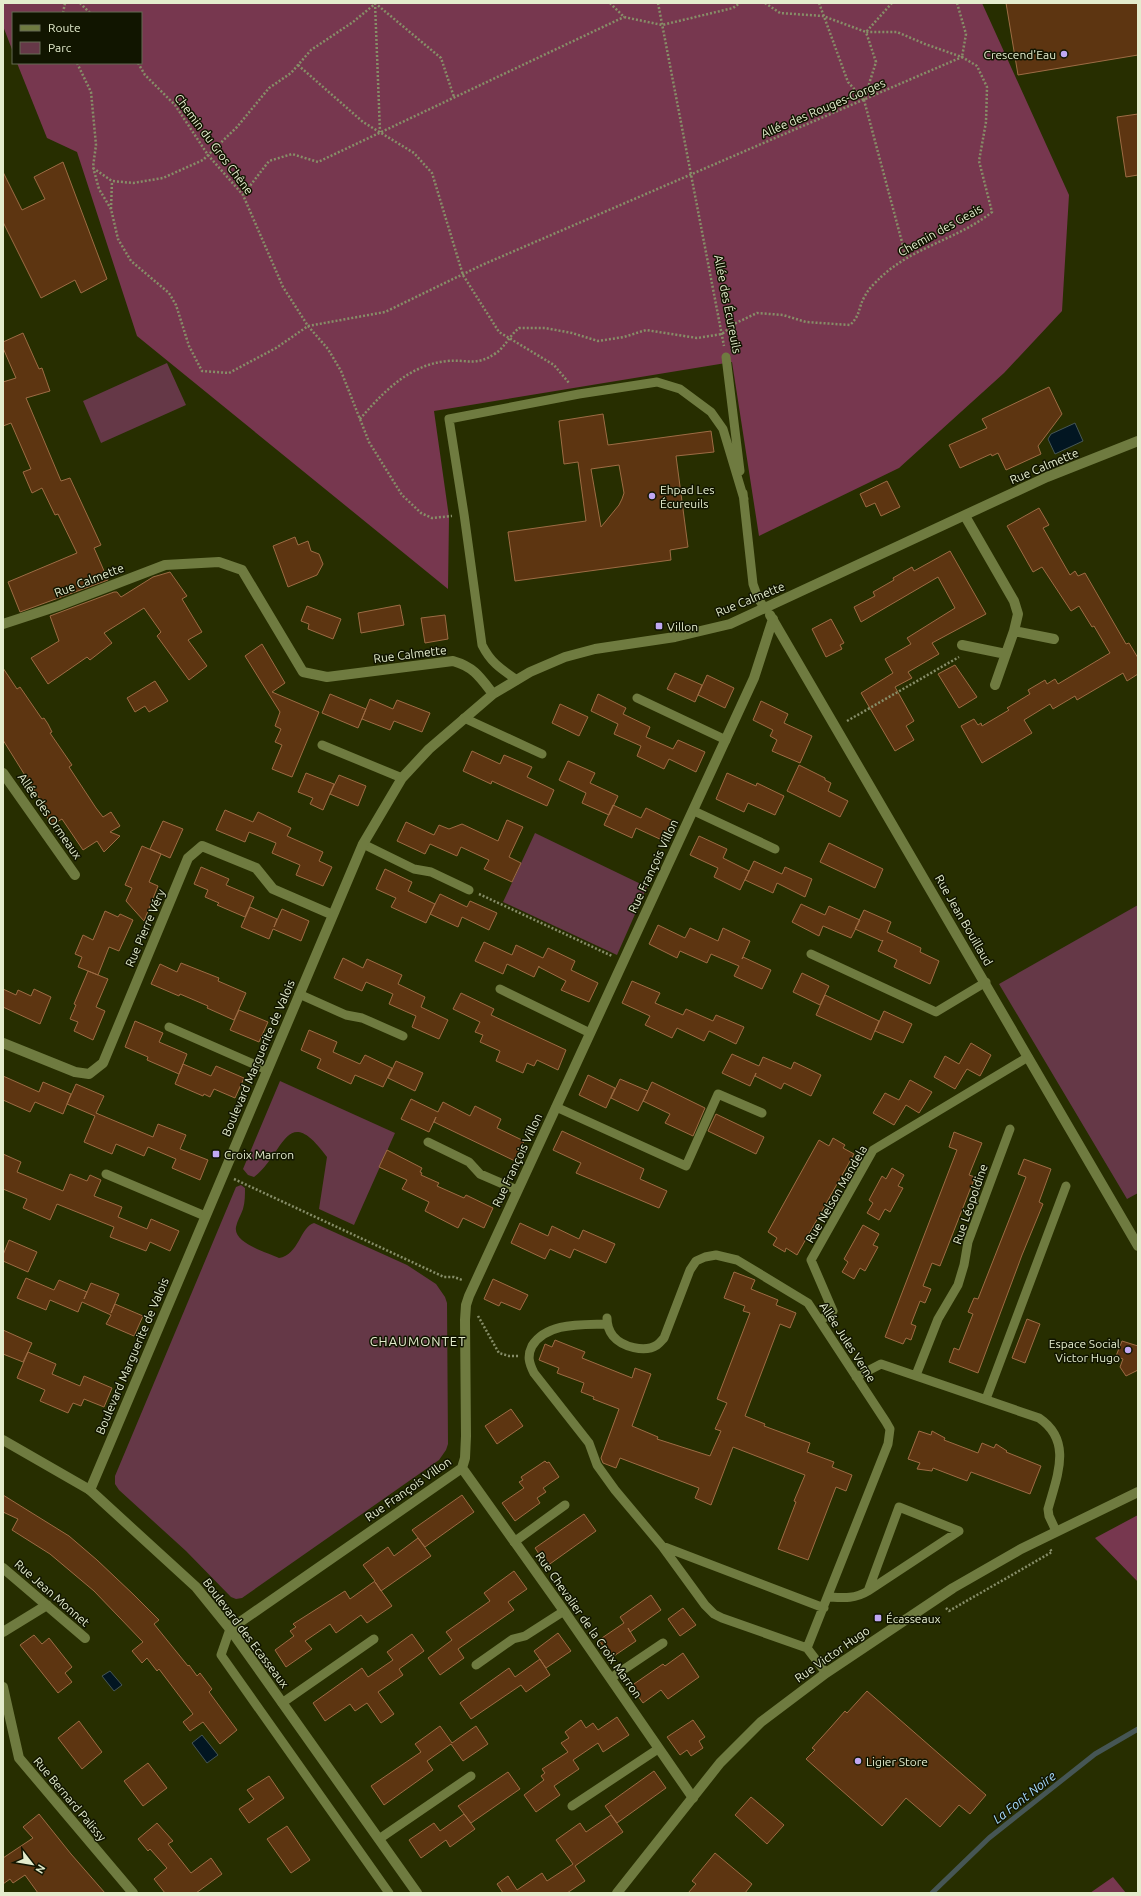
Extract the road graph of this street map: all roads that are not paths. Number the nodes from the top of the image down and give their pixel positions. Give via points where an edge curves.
1 (726, 357) road end
2 (1138, 441) edge
3 (744, 499) junction
4 (965, 516) junction
5 (765, 609) junction
6 (773, 619) junction
7 (3, 624) edge
8 (1014, 631) junction
9 (1054, 639) dead end
10 (962, 645) dead end
11 (1006, 654) junction
12 (517, 680) junction
13 (995, 685) dead end
14 (493, 694) junction
15 (637, 698) dead end
16 (464, 718) junction
17 (726, 740) junction
18 (322, 745) dead end
19 (542, 754) dead end
20 (3, 772) edge
21 (402, 778) junction
22 (694, 811) junction
23 (363, 844) junction
24 (775, 849) dead end
25 (75, 875) dead end
26 (469, 890) road end
27 (333, 915) junction
28 (811, 954) dead end
29 (986, 982) junction
30 (500, 989) dead end
31 (299, 994) junction
32 (169, 1027) dead end
33 (590, 1033) junction
34 (402, 1036) dead end
35 (3, 1042) edge
36 (1028, 1057) junction
37 (267, 1070) junction
38 (556, 1107) junction
39 (762, 1114) dead end
40 (1010, 1129) dead end
41 (428, 1142) dead end
42 (106, 1174) dead end
43 (1066, 1186) dead end
44 (517, 1190) junction
45 (205, 1216) junction
46 (1138, 1246) edge
47 (820, 1321) junction
48 (916, 1375) junction
49 (856, 1377) junction
50 (986, 1399) junction
51 (3, 1440) edge
52 (462, 1468) junction
53 (90, 1490) junction
54 (1138, 1492) edge
55 (565, 1505) dead end
56 (1056, 1531) junction
57 (514, 1542) junction
58 (662, 1546) junction
59 (3, 1568) edge
60 (868, 1591) junction
61 (829, 1597) junction
62 (47, 1605) junction
63 (824, 1608) junction
64 (564, 1610) junction
65 (230, 1629) junction
66 (3, 1632) edge
67 (85, 1638) dead end
68 (374, 1639) dead end
69 (663, 1643) dead end
70 (807, 1648) junction
71 (476, 1665) dead end
72 (826, 1673) junction
73 (611, 1678) junction
74 (3, 1687) edge
75 (282, 1703) junction
76 (658, 1749) junction
77 (471, 1776) dead end
78 (693, 1798) junction
79 (572, 1806) dead end
80 (379, 1839) junction
81 (133, 1893) edge
82 (389, 1893) edge
83 (418, 1893) edge
84 (617, 1893) edge

1 - 3 lane, Allée des Écureuils
2 - 4 street, Rue Calmette via 1047,477
3 - 5 lane, Allée des Écureuils via 753,584
3 - 12 lane via 723,429 711,412 680,389 657,382 449,419 482,645 488,658
4 - 5 street, Rue Calmette
4 - 8 street via 1014,601 1018,614
5 - 6 street, Rue Jean Bouillaud
5 - 12 street, Rue Calmette via 730,624 675,637 595,648 565,657
6 - 17 street, Rue François Villon via 754,678
6 - 29 street, Rue Jean Bouillaud
7 - 14 street, Rue Calmette via 165,565 219,562 242,570 303,672 327,677 453,661 467,666 477,674
8 - 9 street
8 - 11 street
10 - 11 street
11 - 13 street
12 - 14 street, Rue Calmette
14 - 16 street, Boulevard Marguerite de Valois
15 - 17 lane
16 - 19 lane
16 - 21 street, Boulevard Marguerite de Valois via 429,749
17 - 22 street, Rue François Villon
18 - 21 lane
20 - 25 street, Allée des Ormeaux
21 - 23 street, Boulevard Marguerite de Valois
22 - 24 lane
22 - 33 street, Rue François Villon
23 - 26 lane via 414,869 431,872
23 - 27 street, Boulevard Marguerite de Valois
27 - 31 street, Boulevard Marguerite de Valois
27 - 35 street, Rue Pierre Véry via 273,889 256,868 202,846 188,858 102,1063 89,1074 75,1072
28 - 29 lane via 936,1012
29 - 36 street, Rue Jean Bouillaud
30 - 33 lane
31 - 34 lane
31 - 37 street, Boulevard Marguerite de Valois
32 - 37 lane
33 - 38 street, Rue François Villon
36 - 46 street, Rue Jean Bouillaud
36 - 47 lane, Rue Nelson Mandela via 873,1150 812,1260 833,1311
37 - 45 street, Boulevard Marguerite de Valois
38 - 39 lane via 686,1166 718,1094
38 - 44 street, Rue François Villon
40 - 48 lane, Rue Léopoldine via 968,1242 958,1285 938,1319
41 - 44 lane via 469,1162 480,1174
42 - 45 lane
43 - 50 lane
44 - 52 street, Rue François Villon via 466,1305 466,1436
45 - 53 street, Boulevard Marguerite de Valois
47 - 49 lane, Allée Jules Verne
47 - 58 lane, Allée Jules Verne via 808,1303 737,1260 716,1255 696,1262 690,1270 664,1338 658,1345 639,1349 618,1341 612,1335 607,1321 553,1329 535,1341 528,1356 534,1373 589,1443 597,1465 615,1490
48 - 49 lane via 881,1364
48 - 50 lane
49 - 61 lane, Allée Jules Verne via 886,1422 890,1436
50 - 56 lane via 1039,1418 1049,1424 1057,1436 1060,1464 1048,1509
51 - 53 street, Boulevard des Ecasseaux
52 - 57 street, Rue Chevalier de la Croix Marron
52 - 65 street, Rue François Villon
53 - 65 street, Boulevard des Ecasseaux via 196,1587
54 - 56 street, Rue Victor Hugo
55 - 57 lane
56 - 72 street, Rue Victor Hugo via 939,1598
57 - 64 street, Rue Chevalier de la Croix Marron
58 - 63 lane
58 - 70 lane via 714,1614
59 - 62 street, Rue Jean Monnet
60 - 60 lane via 894,1574 959,1531 899,1507
60 - 61 lane via 858,1597
61 - 63 lane, Allée Jules Verne
62 - 66 street
62 - 67 street, Rue Jean Monnet
63 - 70 lane, Allée Jules Verne
64 - 71 lane via 525,1636 512,1639
64 - 73 street, Rue Chevalier de la Croix Marron
65 - 75 street, Boulevard des Ecasseaux
65 - 82 lane via 221,1655
68 - 75 lane
69 - 73 lane
70 - 72 lane
72 - 78 street, Rue Victor Hugo via 761,1722 720,1764
73 - 76 street, Rue Chevalier de la Croix Marron
74 - 81 street, Rue Bernard Palissy via 19,1758
75 - 80 street, Boulevard des Ecasseaux
76 - 78 street, Rue Chevalier de la Croix Marron
76 - 79 lane
77 - 80 lane
78 - 84 street, Rue Victor Hugo
80 - 83 street, Boulevard des Ecasseaux

